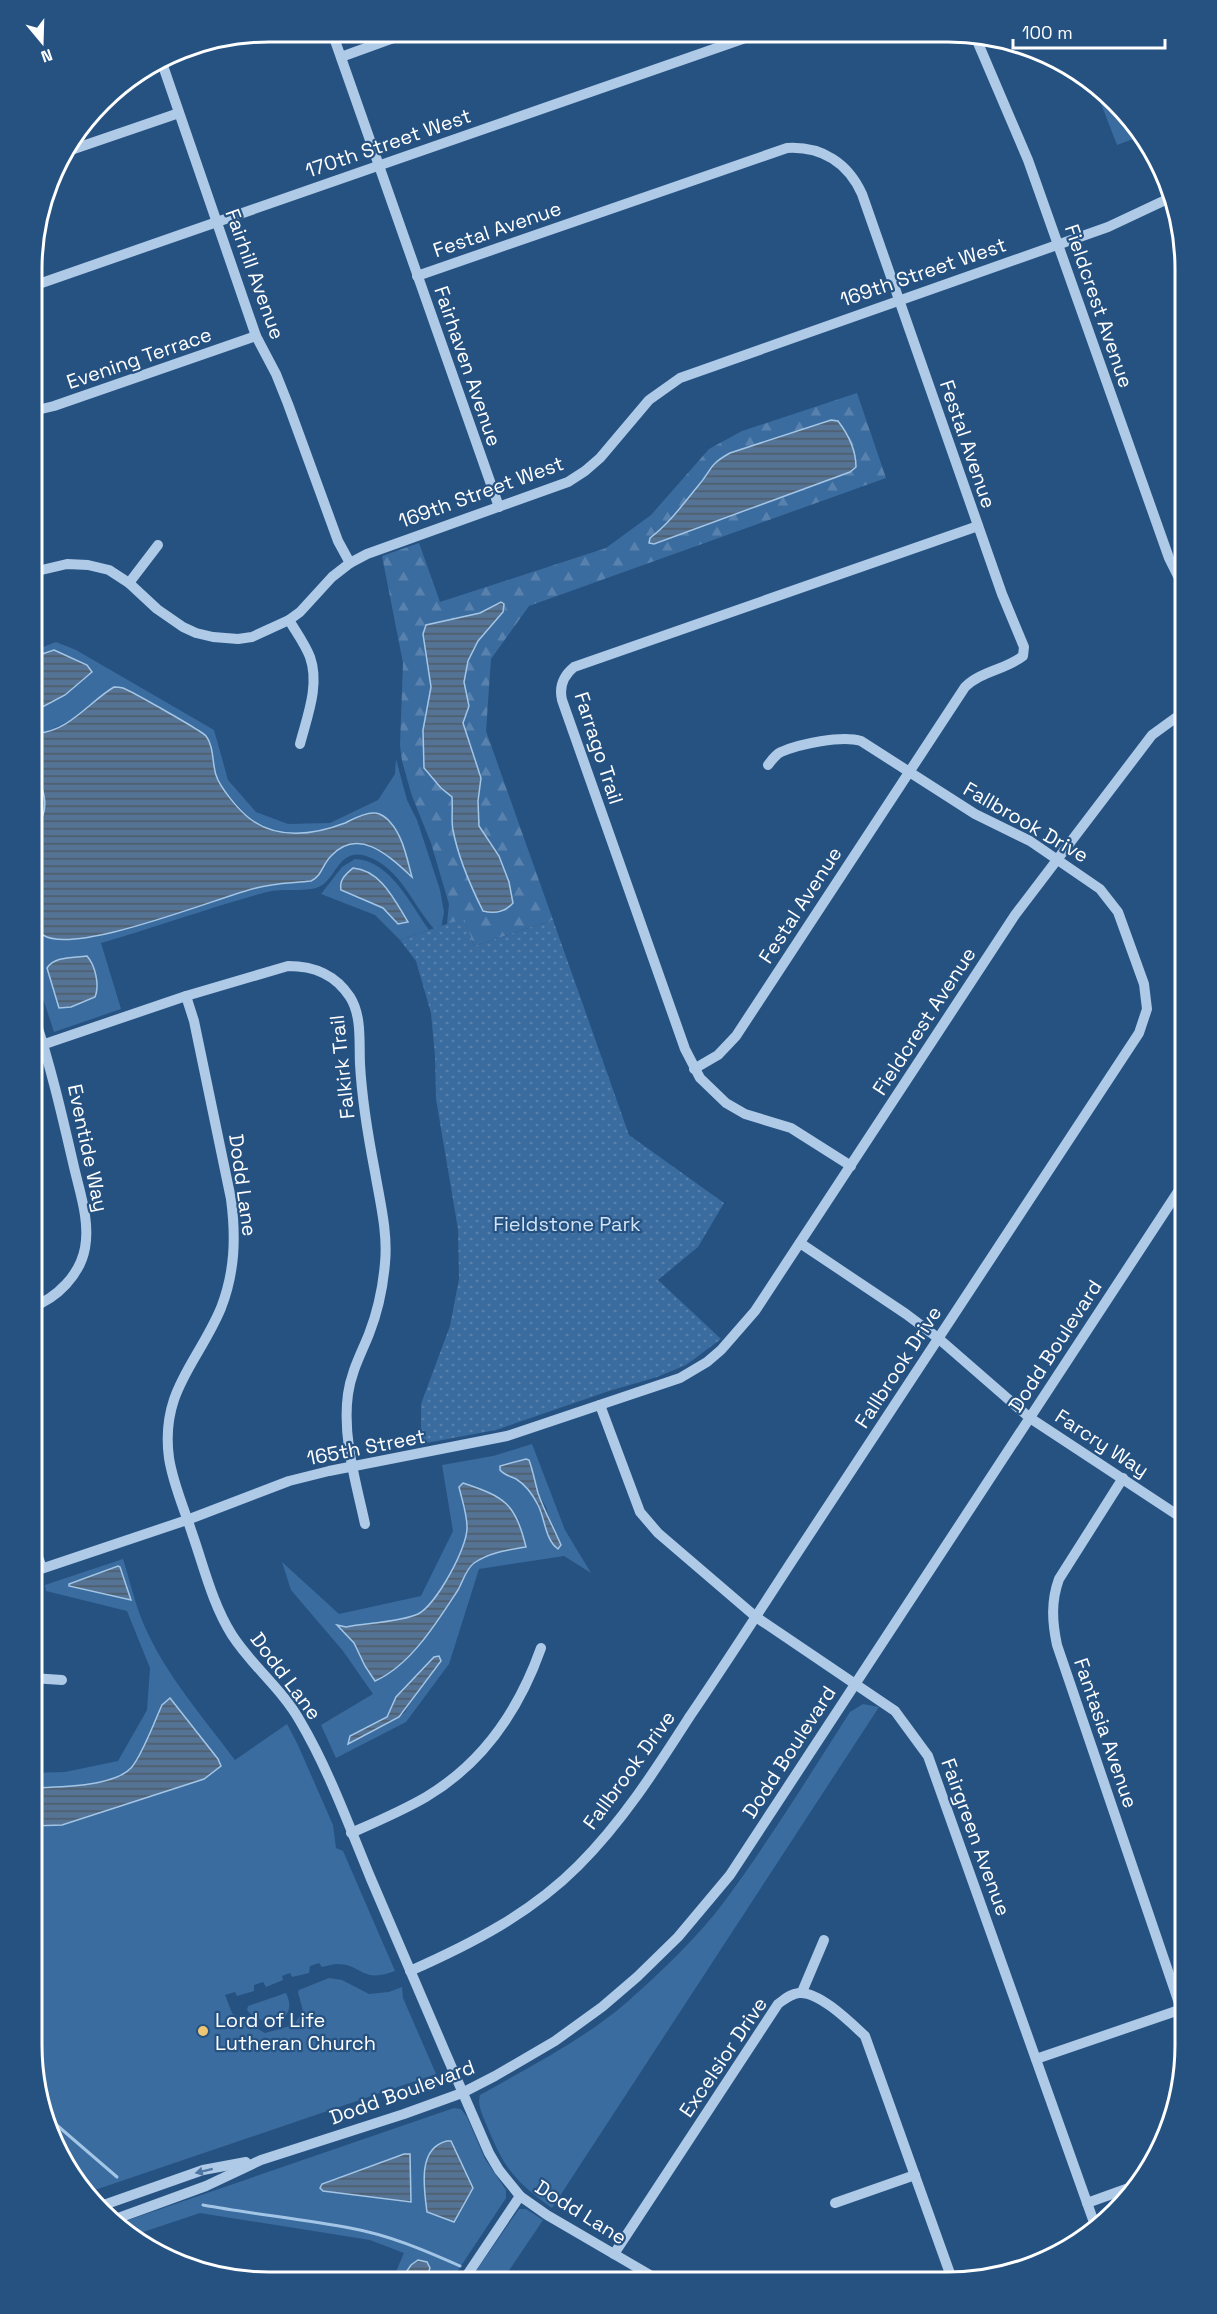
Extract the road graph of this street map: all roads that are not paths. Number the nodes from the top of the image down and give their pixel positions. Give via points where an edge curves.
1 (336, 42) edge
2 (382, 42) edge
3 (731, 42) edge
4 (979, 44) edge
5 (341, 57) junction
6 (164, 67) edge
7 (179, 113) junction
8 (77, 148) edge
9 (378, 165) junction
10 (1164, 201) edge
11 (217, 222) junction
12 (1058, 244) junction
13 (417, 276) junction
14 (42, 283) edge
15 (899, 300) junction
16 (256, 336) junction
17 (42, 409) edge
18 (499, 507) junction
19 (978, 526) junction
20 (158, 545) dead end
21 (350, 563) junction
22 (42, 570) edge
23 (1175, 570) edge
24 (129, 583) junction
25 (289, 620) junction
26 (1175, 718) edge
27 (300, 744) dead end
28 (768, 765) dead end
29 (909, 771) junction
30 (1057, 858) junction
31 (186, 996) junction
32 (42, 1045) edge
33 (42, 1054) edge
34 (694, 1069) junction
35 (851, 1166) junction
36 (1175, 1195) edge
37 (800, 1243) junction
38 (42, 1301) edge
39 (938, 1338) junction
40 (707, 1362) joint
41 (600, 1405) junction
42 (1030, 1418) junction
43 (353, 1466) junction
44 (1122, 1478) junction
45 (1175, 1513) edge
46 (187, 1520) junction
47 (365, 1524) dead end
48 (42, 1568) edge
49 (756, 1617) junction
50 (541, 1648) dead end
51 (42, 1679) edge
52 (62, 1680) dead end
53 (855, 1683) junction
54 (351, 1833) junction
55 (824, 1940) dead end
56 (410, 1971) junction
57 (1175, 1986) edge
58 (802, 1992) junction
59 (1175, 2012) edge
60 (1036, 2059) junction
61 (462, 2093) junction
62 (261, 2160) junction
63 (915, 2175) junction
64 (1123, 2190) edge
65 (520, 2196) junction
66 (835, 2203) dead end
67 (1087, 2203) junction
68 (106, 2204) edge
69 (121, 2217) edge
70 (1093, 2220) edge
71 (614, 2254) junction
72 (469, 2272) edge
73 (645, 2272) edge
74 (949, 2272) edge

1 - 5 street, Fairhaven Avenue
2 - 5 street
3 - 9 street, 170th Street West
4 - 12 street, Fieldcrest Avenue
5 - 9 street, Fairhaven Avenue
6 - 7 street, Fairhill Avenue
7 - 8 street
7 - 11 street, Fairhill Avenue
9 - 11 street, 170th Street West
9 - 13 street, Fairhaven Avenue
10 - 12 street, 169th Street West via 1124,221
11 - 14 street, 170th Street West
11 - 16 street, Fairhill Avenue
12 - 15 street, 169th Street West
12 - 23 street, Fieldcrest Avenue
13 - 15 street, Festal Avenue via 774,152 801,147 839,162 856,182
13 - 18 street, Fairhaven Avenue
15 - 18 street, 169th Street West via 680,378 649,400 585,471 550,490
15 - 19 street, Festal Avenue
16 - 17 street, Evening Terrace
16 - 21 street, Fairhill Avenue via 284,394 338,541
18 - 21 street, 169th Street West via 376,550
19 - 29 street, Festal Avenue via 1024,648 1023,656 979,676 965,687
19 - 34 street, Farrago Trail via 574,667 563,679 562,700
20 - 24 street
21 - 25 street, 169th Street West
22 - 24 street, 169th Street West via 67,564 88,565 109,570
24 - 25 street, 169th Street West via 183,627 213,637 252,637
25 - 27 street via 310,656 313,671 313,690
26 - 30 street, Fieldcrest Avenue via 1152,735
28 - 29 street, Fallbrook Drive via 779,752 843,738 861,741
29 - 30 street, Fallbrook Drive via 975,814
29 - 34 street, Festal Avenue via 736,1036 718,1055
30 - 35 street, Fieldcrest Avenue via 1015,915
30 - 39 street, Fallbrook Drive via 1100,889 1118,912 1144,984 1144,1022
31 - 32 street, Falkirk Trail
31 - 43 street, Falkirk Trail via 278,969 305,966 332,978 356,1010 363,1112 384,1219 385,1261 380,1298 348,1393 346,1424
31 - 46 street, Dodd Lane via 231,1199 234,1230 230,1277 221,1307 171,1404 167,1430 169,1459
33 - 38 street, Eventide Way via 54,1079 86,1221 85,1249 74,1274 60,1291
34 - 35 street, Farrago Trail via 708,1088 736,1110 790,1128
35 - 37 street, Fieldcrest Avenue
36 - 42 street, Dodd Boulevard
37 - 39 street, Farcry Way
37 - 40 street, Fieldcrest Avenue via 745,1325
39 - 42 street, Farcry Way
39 - 49 street, Fallbrook Drive
40 - 41 street, 165th Street via 680,1378
41 - 43 street, 165th Street via 489,1441
41 - 49 street, Fairgreen Avenue via 640,1512 658,1533
42 - 44 street, Farcry Way
42 - 53 street, Dodd Boulevard
43 - 46 street, 165th Street via 290,1481
43 - 47 street, Falkirk Trail
44 - 45 street, Farcry Way
44 - 57 street, Fantasia Avenue via 1059,1579 1052,1617 1056,1645
46 - 48 street, 165th Street
46 - 54 street, Dodd Lane via 220,1613 246,1653 300,1720
49 - 53 street, Fairgreen Avenue
49 - 56 street, Fallbrook Drive via 643,1788 577,1867 500,1928
50 - 54 street via 519,1700 479,1754 427,1797
51 - 52 street
53 - 60 street, Fairgreen Avenue via 895,1711 928,1756
53 - 61 street, Dodd Boulevard via 730,1875 670,1946 602,2007 555,2041
54 - 56 street, Dodd Lane
55 - 58 street
56 - 61 street, Dodd Lane
58 - 63 street via 846,2018 865,2036
58 - 71 street, Excelsior Drive via 778,2004
59 - 60 street
60 - 67 street, Fairgreen Avenue
61 - 62 street, Dodd Boulevard
61 - 65 street, Dodd Lane via 489,2153
62 -> 68 street, Dodd Boulevard via 203,2170
62 - 69 street, Dodd Boulevard via 206,2186
63 - 66 street
63 - 74 street
64 - 67 street
65 - 71 street, Dodd Lane
65 - 72 street
67 - 70 street, Fairgreen Avenue
71 - 73 street, Dodd Lane

